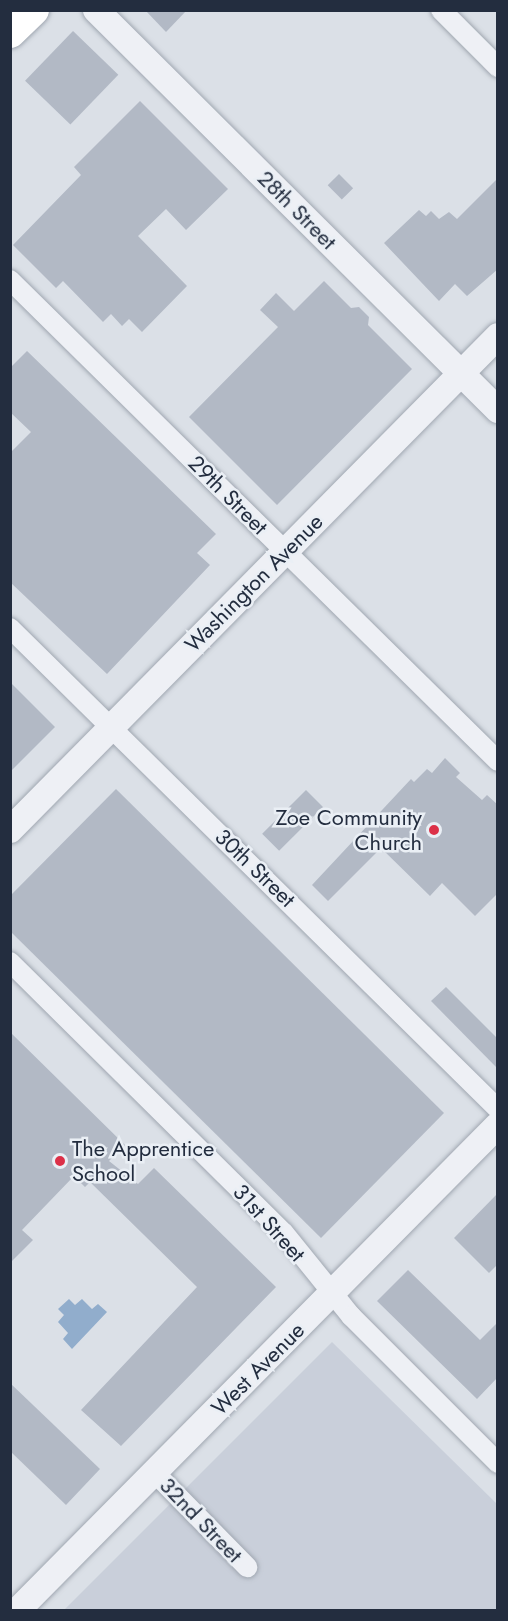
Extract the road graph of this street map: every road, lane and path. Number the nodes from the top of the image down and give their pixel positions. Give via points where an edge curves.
1 (33, 10) edge
2 (96, 10) edge
3 (441, 10) edge
4 (10, 32) edge
5 (498, 67) edge
6 (10, 280) edge
7 (498, 336) edge
8 (461, 373) junction
9 (498, 410) edge
10 (285, 551) junction
11 (10, 628) edge
12 (111, 727) junction
13 (498, 760) edge
14 (10, 830) edge
15 (10, 962) edge
16 (498, 1109) edge
17 (498, 1125) edge
18 (332, 1294) junction
19 (498, 1463) edge
20 (155, 1473) junction
21 (248, 1567) dead end
22 (18, 1611) edge

1 - 4 main road
2 - 8 street, 28th Street
3 - 5 street
6 - 10 street, 29th Street
7 - 8 street, Washington Avenue
8 - 9 street, 28th Street
8 - 10 street, Washington Avenue
10 - 12 street, Washington Avenue
10 - 13 street, 29th Street
11 - 12 street, 30th Street
12 - 14 street, Washington Avenue
12 - 16 street, 30th Street
15 - 18 street, 31st Street via 284,1233
17 - 18 street, West Avenue
18 - 19 street, 31st Street
18 - 20 street, West Avenue
20 - 21 street, 32nd Street
20 - 22 street, West Avenue

